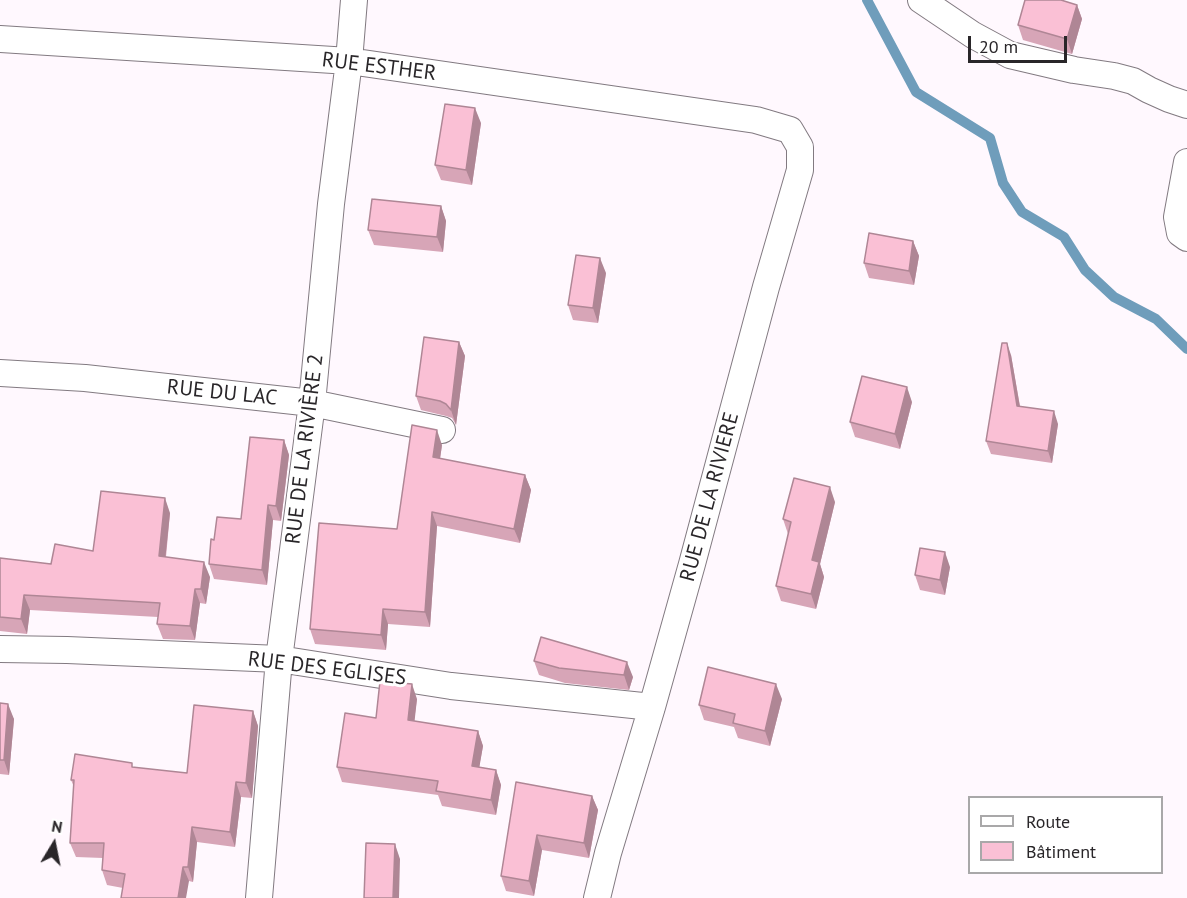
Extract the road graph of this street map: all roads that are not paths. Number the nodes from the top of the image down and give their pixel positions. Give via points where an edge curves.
1 (354, 0) edge
2 (921, 0) edge
3 (0, 39) edge
4 (349, 61) junction
5 (1187, 105) edge
6 (756, 120) joint
7 (1187, 162) edge
8 (1187, 238) edge
9 (0, 373) edge
10 (312, 403) junction
11 (442, 430) dead end
12 (0, 649) edge
13 (279, 659) junction
14 (652, 708) junction
15 (259, 898) edge
16 (597, 898) edge

1 - 4 street, RUE DE LA RIVIÈRE 2
2 - 5 street via 1010,55 1133,81
3 - 4 street, RUE ESTHER
4 - 6 street, RUE ESTHER
4 - 10 street, RUE DE LA RIVIÈRE 2
6 - 14 street, RUE DE LA RIVIERE via 790,130 800,147 800,170
7 - 8 street via 1177,217 1180,233
9 - 10 street, RUE DU LAC via 85,378
10 - 11 street, RUE DU LAC
10 - 13 street, RUE DE LA RIVIÈRE 2
12 - 13 street, RUE DES EGLISES
13 - 14 street, RUE DES EGLISES via 451,686
13 - 15 street, RUE DE LA RIVIÈRE 2
14 - 16 street, RUE DE LA RIVIERE

